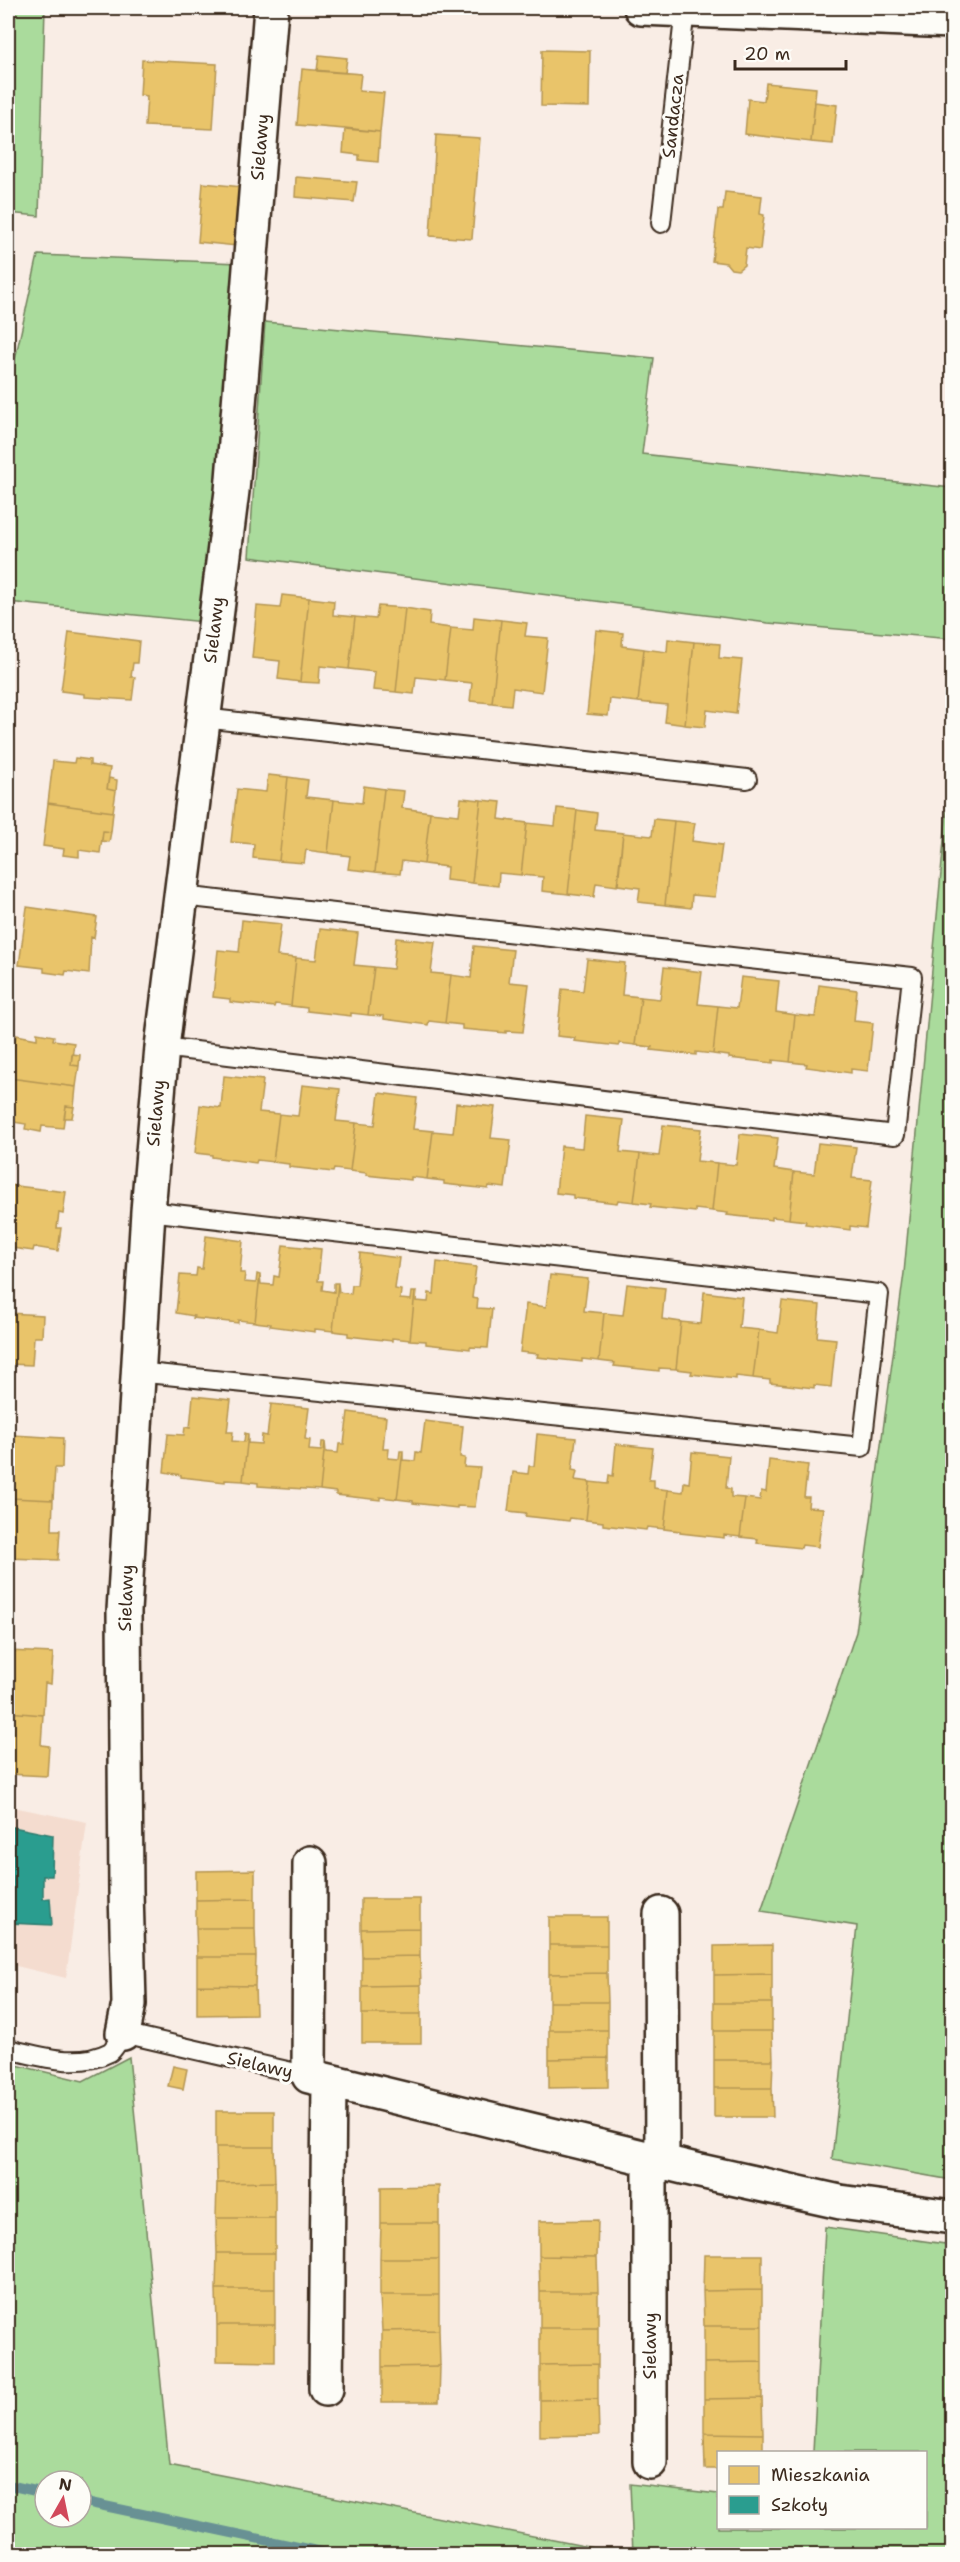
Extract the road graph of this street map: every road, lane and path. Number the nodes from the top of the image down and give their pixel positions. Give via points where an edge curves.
1 (271, 8) edge
2 (641, 8) edge
3 (685, 9) edge
4 (952, 21) edge
5 (661, 223) dead end
6 (203, 718) junction
7 (747, 779) dead end
8 (182, 896) junction
9 (162, 1047) junction
10 (148, 1211) junction
11 (137, 1372) junction
12 (310, 1863) dead end
13 (661, 1914) dead end
14 (123, 2033) junction
15 (8, 2049) edge
16 (319, 2079) junction
17 (656, 2160) junction
18 (952, 2217) edge
19 (326, 2389) dead end
20 (650, 2462) dead end

1 - 6 street, Sielawy via 232,491
2 - 3 street
3 - 4 street
3 - 5 lane, Sandacza
6 - 7 lane
6 - 8 street, Sielawy
8 - 9 street, Sielawy
8 - 9 lane via 912,977 894,1135
9 - 10 street, Sielawy
10 - 11 street, Sielawy
10 - 11 lane via 879,1294 862,1447
11 - 14 street, Sielawy via 124,1611 129,2004
12 - 16 street, Sielawy
13 - 17 street, Sielawy
14 - 15 lane via 112,2051 65,2062
14 - 16 lane, Sielawy
16 - 17 street, Sielawy
16 - 19 street, Sielawy
17 - 18 street, Sielawy via 840,2202
17 - 20 street, Sielawy

